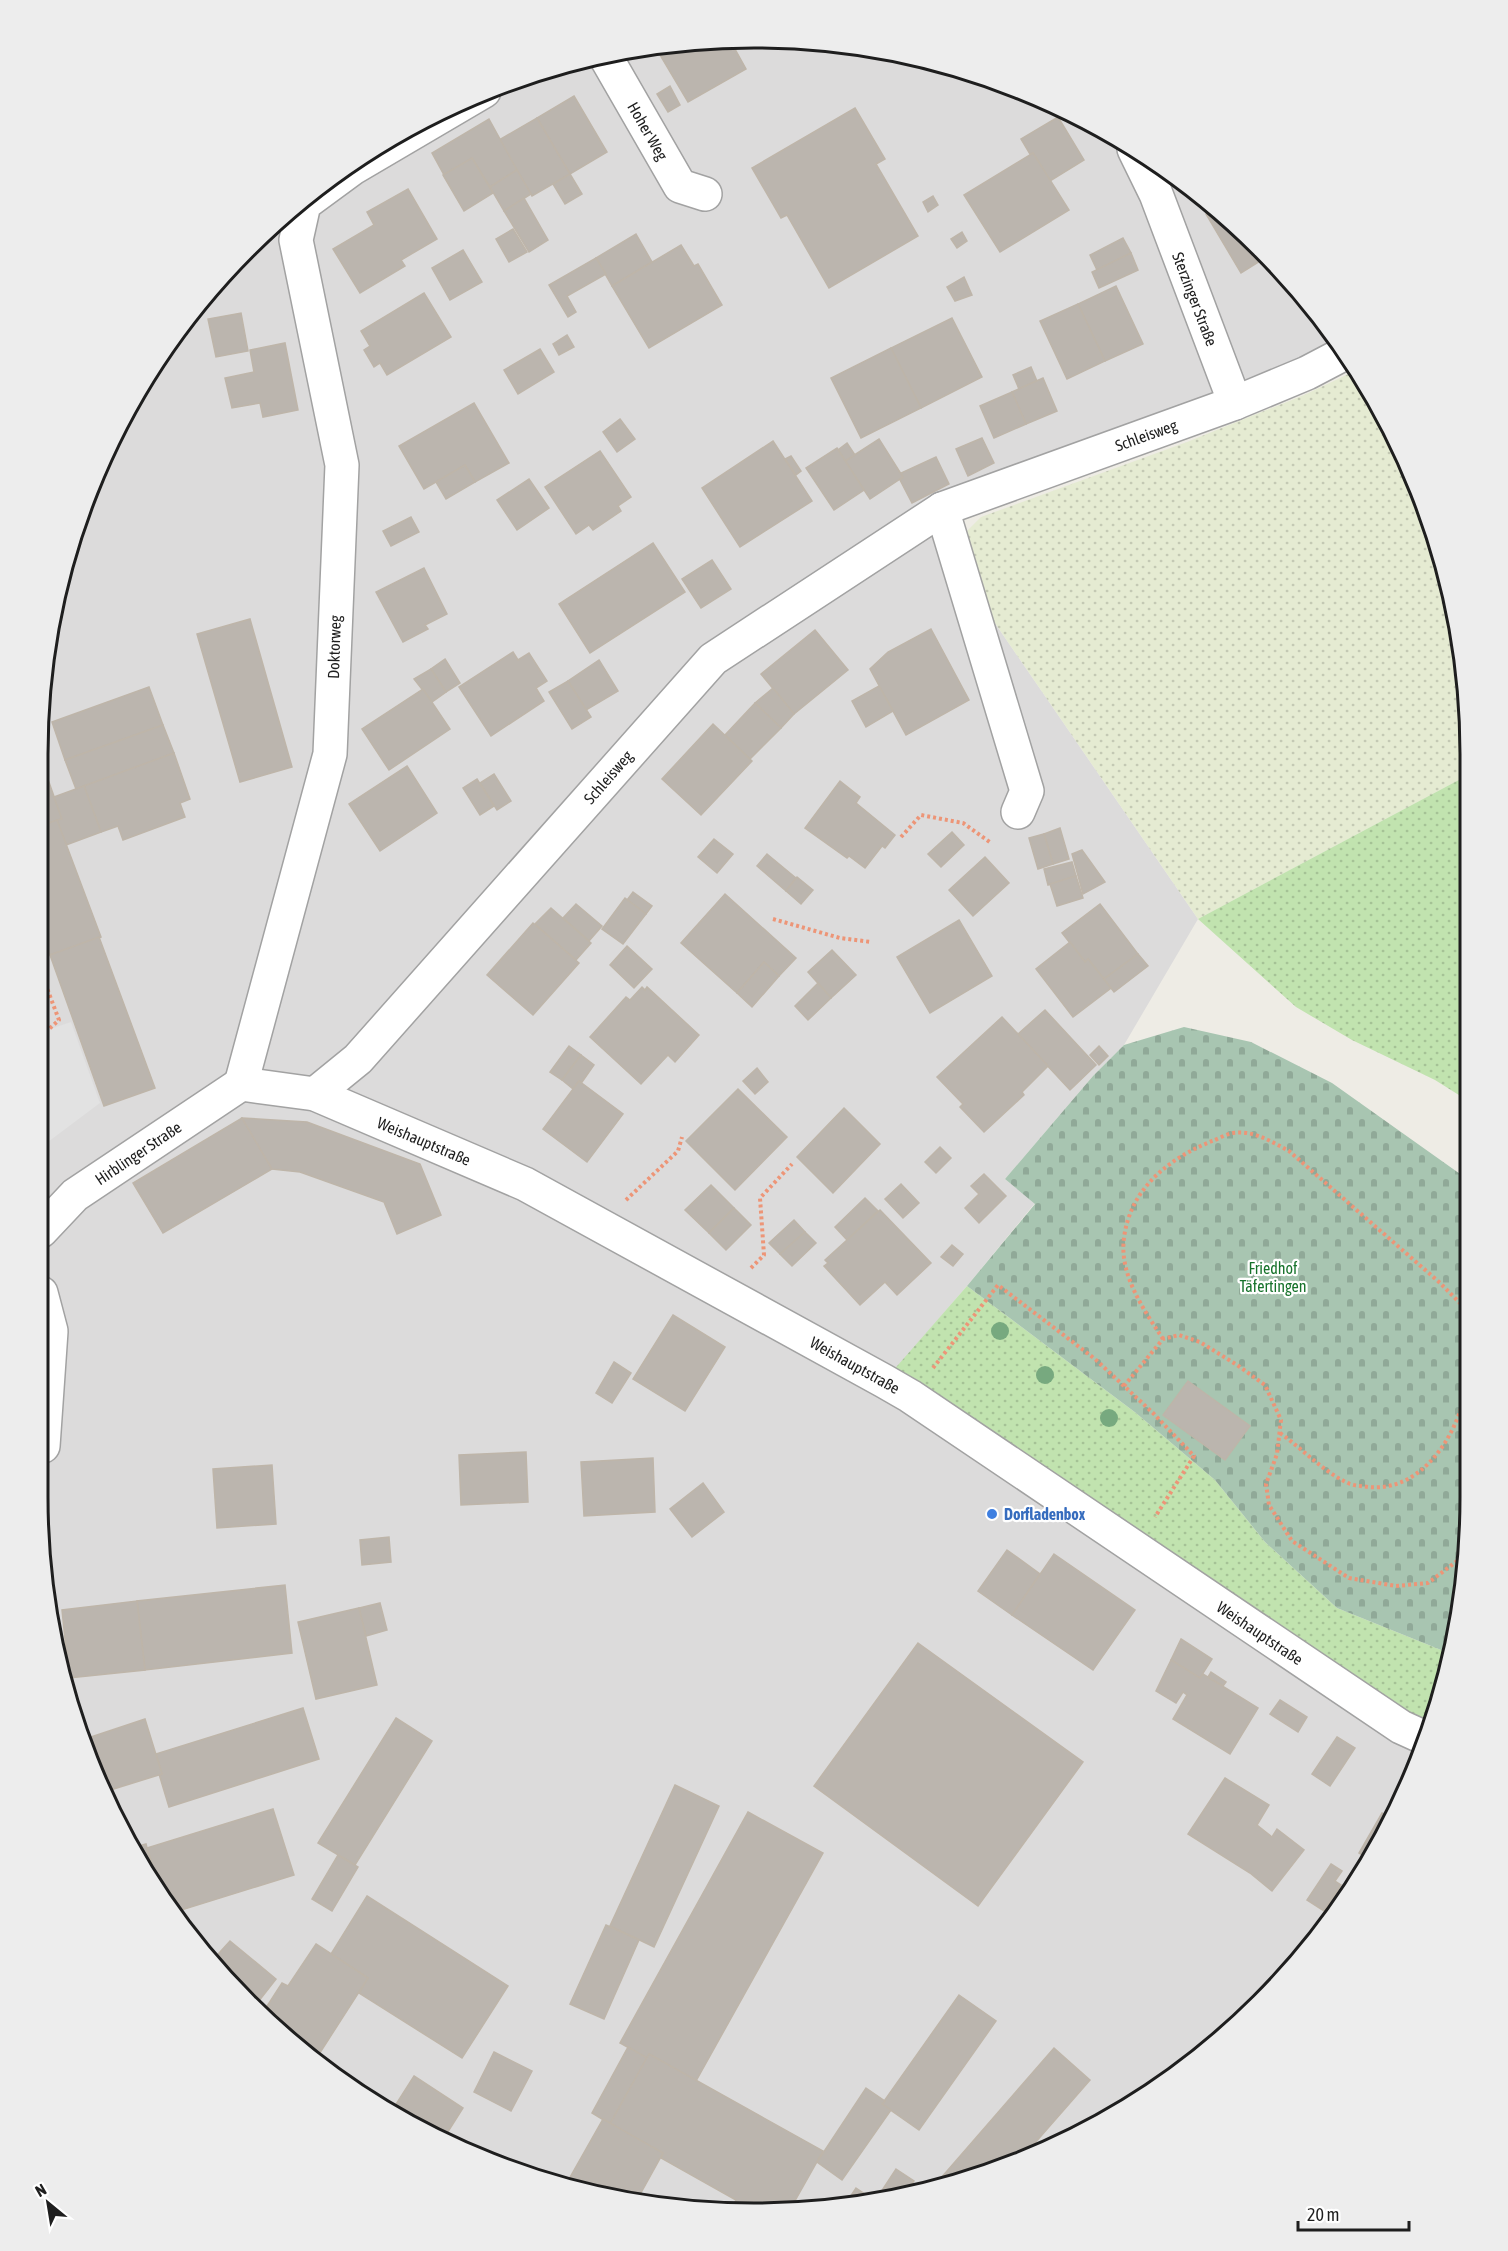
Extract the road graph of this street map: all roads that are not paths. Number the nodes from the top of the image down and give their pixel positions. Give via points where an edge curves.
1 (609, 63) edge
2 (1155, 174) edge
3 (1167, 187) edge
4 (705, 194) dead end
5 (302, 212) edge
6 (1337, 357) edge
7 (1235, 404) junction
8 (942, 509) junction
9 (1017, 812) dead end
10 (242, 1084) junction
11 (315, 1094) junction
12 (48, 1224) edge
13 (48, 1318) edge
14 (48, 1374) edge
15 (1419, 1735) edge

1 - 4 street, Hoher Weg via 680,186
2 - 3 street, Sterzinger Straße
3 - 7 street, Sterzinger Straße
5 - 10 street, Doktorweg via 296,240 342,465 330,754
6 - 7 street, Schleisweg
7 - 8 street, Schleisweg
8 - 9 street via 1027,791
8 - 11 street, Schleisweg via 712,659 358,1059
10 - 11 street, Weishauptstraße
10 - 12 street, Hirblinger Straße via 75,1195
11 - 15 street, Weishauptstraße via 525,1184 910,1396 1401,1727
13 - 14 street

